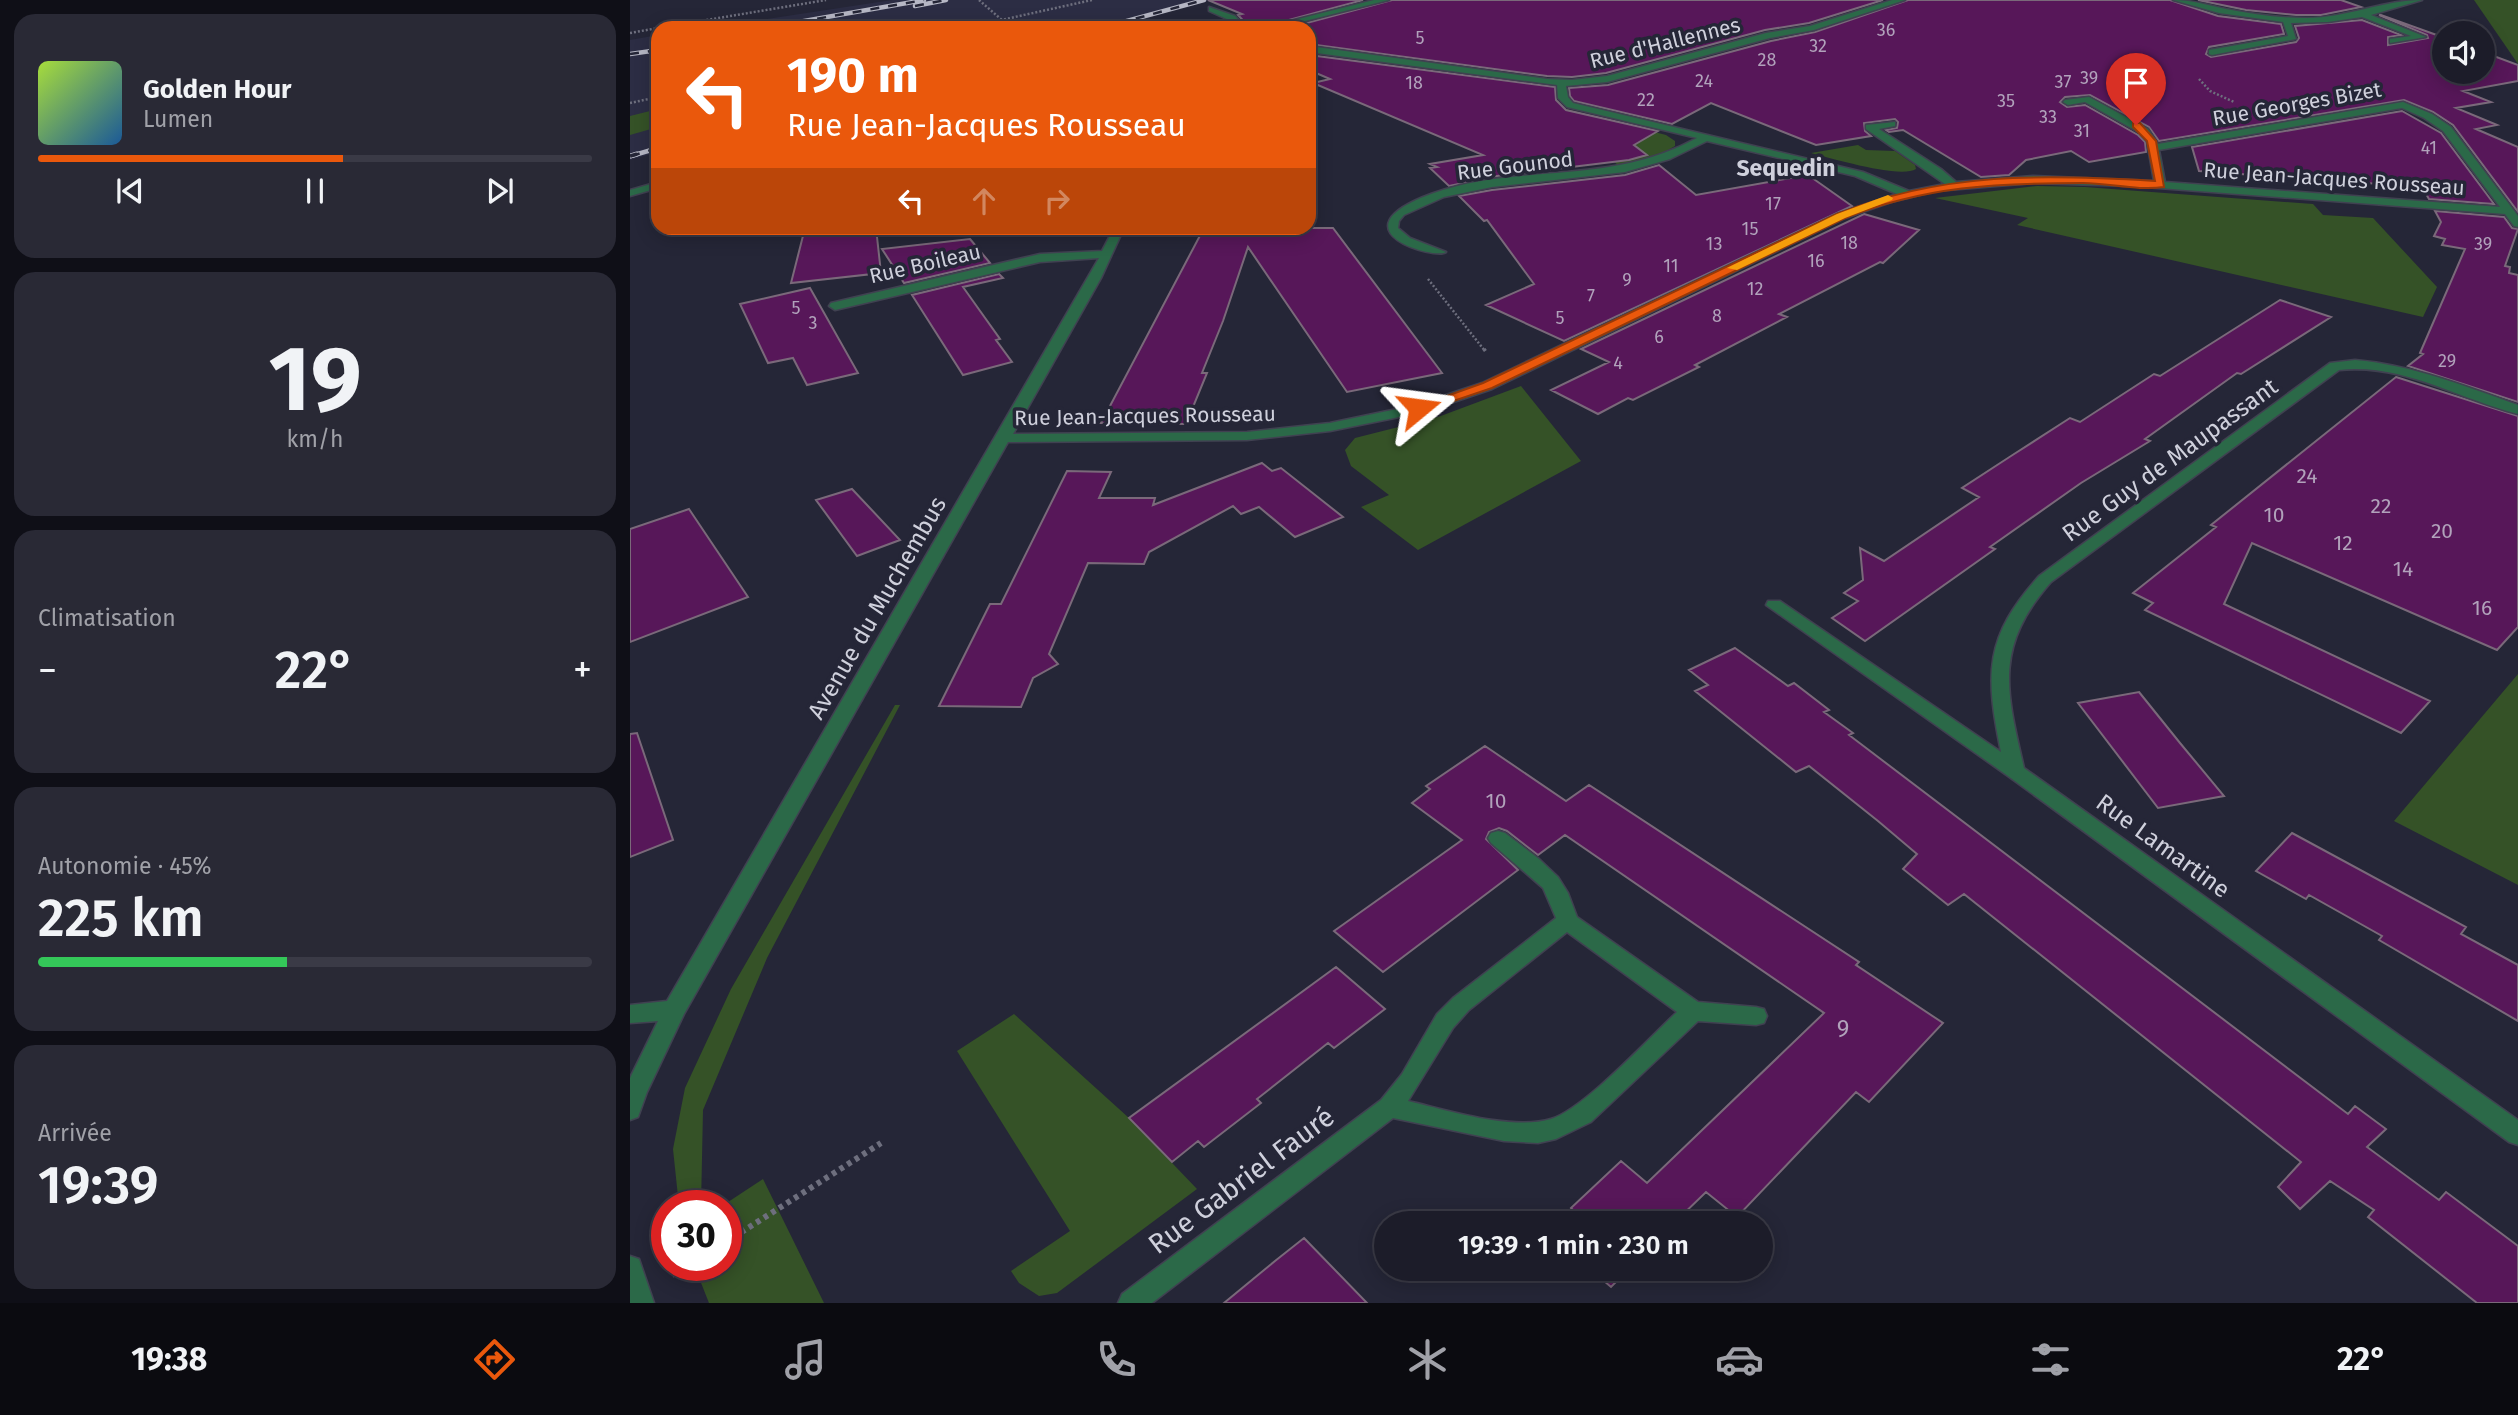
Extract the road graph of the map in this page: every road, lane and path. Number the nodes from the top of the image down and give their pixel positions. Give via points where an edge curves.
1 (826, 0) edge
2 (979, 0) edge
3 (1092, 0) edge
4 (1385, 0) edge
5 (1901, 0) edge
6 (2177, 0) edge
7 (2418, 0) edge
8 (1212, 9) dead end
9 (2362, 14) junction
10 (2286, 20) junction
11 (700, 21) edge
12 (997, 21) edge
13 (1003, 21) edge
14 (1235, 21) edge
15 (1296, 21) edge
16 (651, 29) edge
17 (630, 33) edge
18 (2393, 41) dead end
19 (1316, 50) edge
20 (2212, 52) dead end
21 (2206, 73) dead end
22 (1561, 83) junction
23 (651, 98) edge
24 (2068, 102) dead end
25 (630, 103) edge
26 (1891, 124) dead end
27 (2284, 125) junction
28 (1705, 138) junction
29 (2154, 148) junction
30 (1953, 185) junction
31 (2160, 185) junction
32 (651, 188) edge
33 (630, 193) edge
34 (1905, 193) junction
35 (2506, 211) junction
36 (2518, 225) edge
37 (1116, 235) edge
38 (1440, 252) joint
39 (1107, 254) junction
40 (835, 306) dead end
41 (1506, 377) junction
42 (2518, 410) edge
43 (1004, 438) junction
44 (1774, 605) dead end
45 (2015, 771) junction
46 (1497, 838) dead end
47 (1567, 921) junction
48 (674, 1010) junction
49 (1693, 1011) junction
50 (630, 1014) edge
51 (1756, 1016) dead end
52 (1389, 1107) junction
53 (630, 1110) edge
54 (2518, 1135) edge
55 (881, 1143) dead end
56 (742, 1232) edge
57 (630, 1268) edge
58 (641, 1303) edge
59 (1131, 1303) edge

1 - 11 path
2 - 13 path, bridge
3 - 12 path
4 - 15 street
5 - 22 street, Rue d'Hallennes via 1822,25 1607,79
6 - 10 street
7 - 9 street
8 - 14 street
9 - 10 street
9 - 18 street via 2421,37
10 - 20 street via 2293,37
16 - 17 path
19 - 22 street, Rue d'Hallennes
21 - 27 path via 2198,76 2210,91
22 - 28 street via 1563,98 1570,105
23 - 25 path
24 - 29 street via 2086,99 2136,125
26 - 30 street via 1870,127
27 - 29 street, Rue Georges Bizet
27 - 35 street, Rue Georges Bizet via 2403,105 2447,129
28 - 34 street via 1859,174
28 - 38 street, Rue Gounod via 1664,158 1628,168 1465,190 1423,201 1396,217 1392,225 1399,237
29 - 31 street
30 - 31 street, Rue Jean-Jacques Rousseau via 2035,179
30 - 34 street, Rue Jean-Jacques Rousseau
31 - 35 street, Rue Jean-Jacques Rousseau
32 - 33 street
34 - 41 street, Rue Jean-Jacques Rousseau via 1841,216
35 - 36 street, Rue Georges Bizet
37 - 39 street, Avenue du Muchembus
38 - 41 path via 1424,275
39 - 40 street, Rue Boileau via 1040,258
39 - 43 street, Avenue du Muchembus
41 - 43 street, Rue Jean-Jacques Rousseau via 1458,397 1400,413 1274,434
42 - 45 street, Rue Guy de Maupassant via 2387,368 2335,366 2028,596 2008,629 2000,665 2001,706
43 - 48 street, Avenue du Muchembus
44 - 45 street, Rue Lamartine
45 - 54 street, Rue Lamartine
46 - 47 street via 1551,881 1564,900
47 - 49 street
47 - 52 street, Rue Gabriel Fauré via 1461,1004
48 - 50 street
48 - 53 street, Avenue du Muchembus
49 - 51 street
49 - 52 street via 1583,1115 1564,1126 1539,1133 1511,1131
52 - 59 street, Rue Gabriel Fauré
55 - 56 path
57 - 58 street

